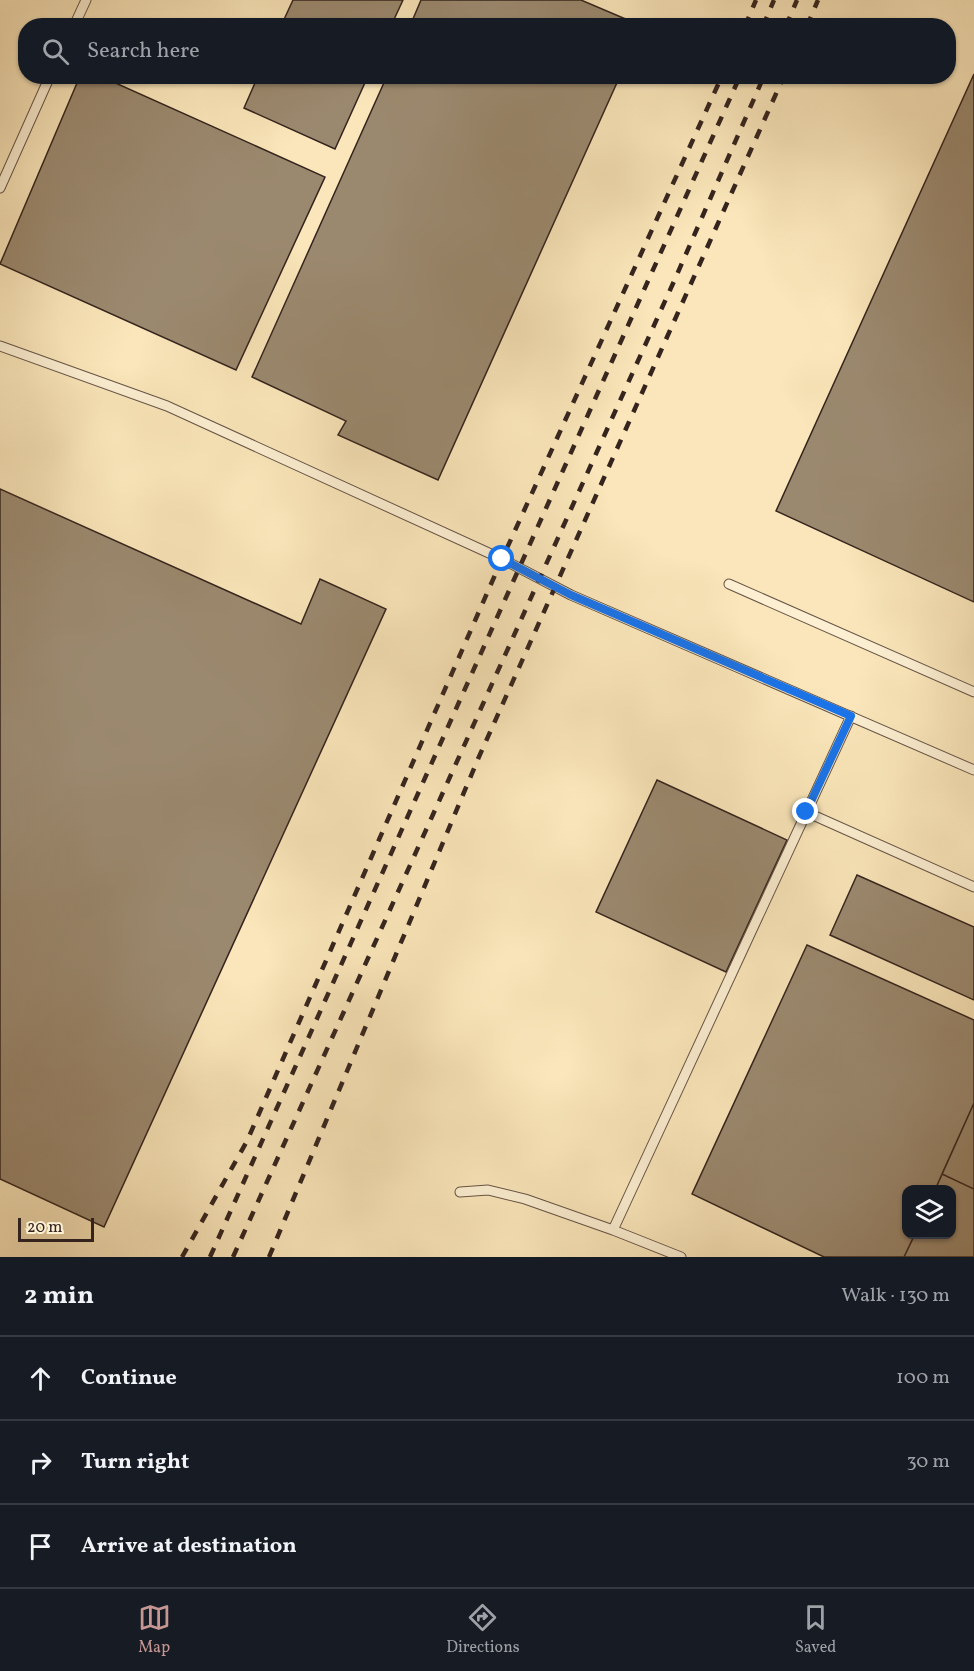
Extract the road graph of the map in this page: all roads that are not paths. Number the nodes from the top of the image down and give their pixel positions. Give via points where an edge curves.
1 (86, 0) edge
2 (78, 18) edge
3 (46, 84) edge
4 (0, 188) edge
5 (0, 346) edge
6 (729, 584) dead end
7 (974, 692) edge
8 (851, 716) junction
9 (974, 770) edge
10 (806, 812) junction
11 (974, 887) edge
12 (460, 1191) dead end
13 (613, 1230) junction
14 (681, 1257) edge

1 - 2 lane
3 - 4 lane
5 - 8 lane via 167,406 502,559 571,595
6 - 7 lane
8 - 9 lane
8 - 10 lane
10 - 11 lane
10 - 13 lane
12 - 13 lane via 489,1190 525,1199
13 - 14 lane

